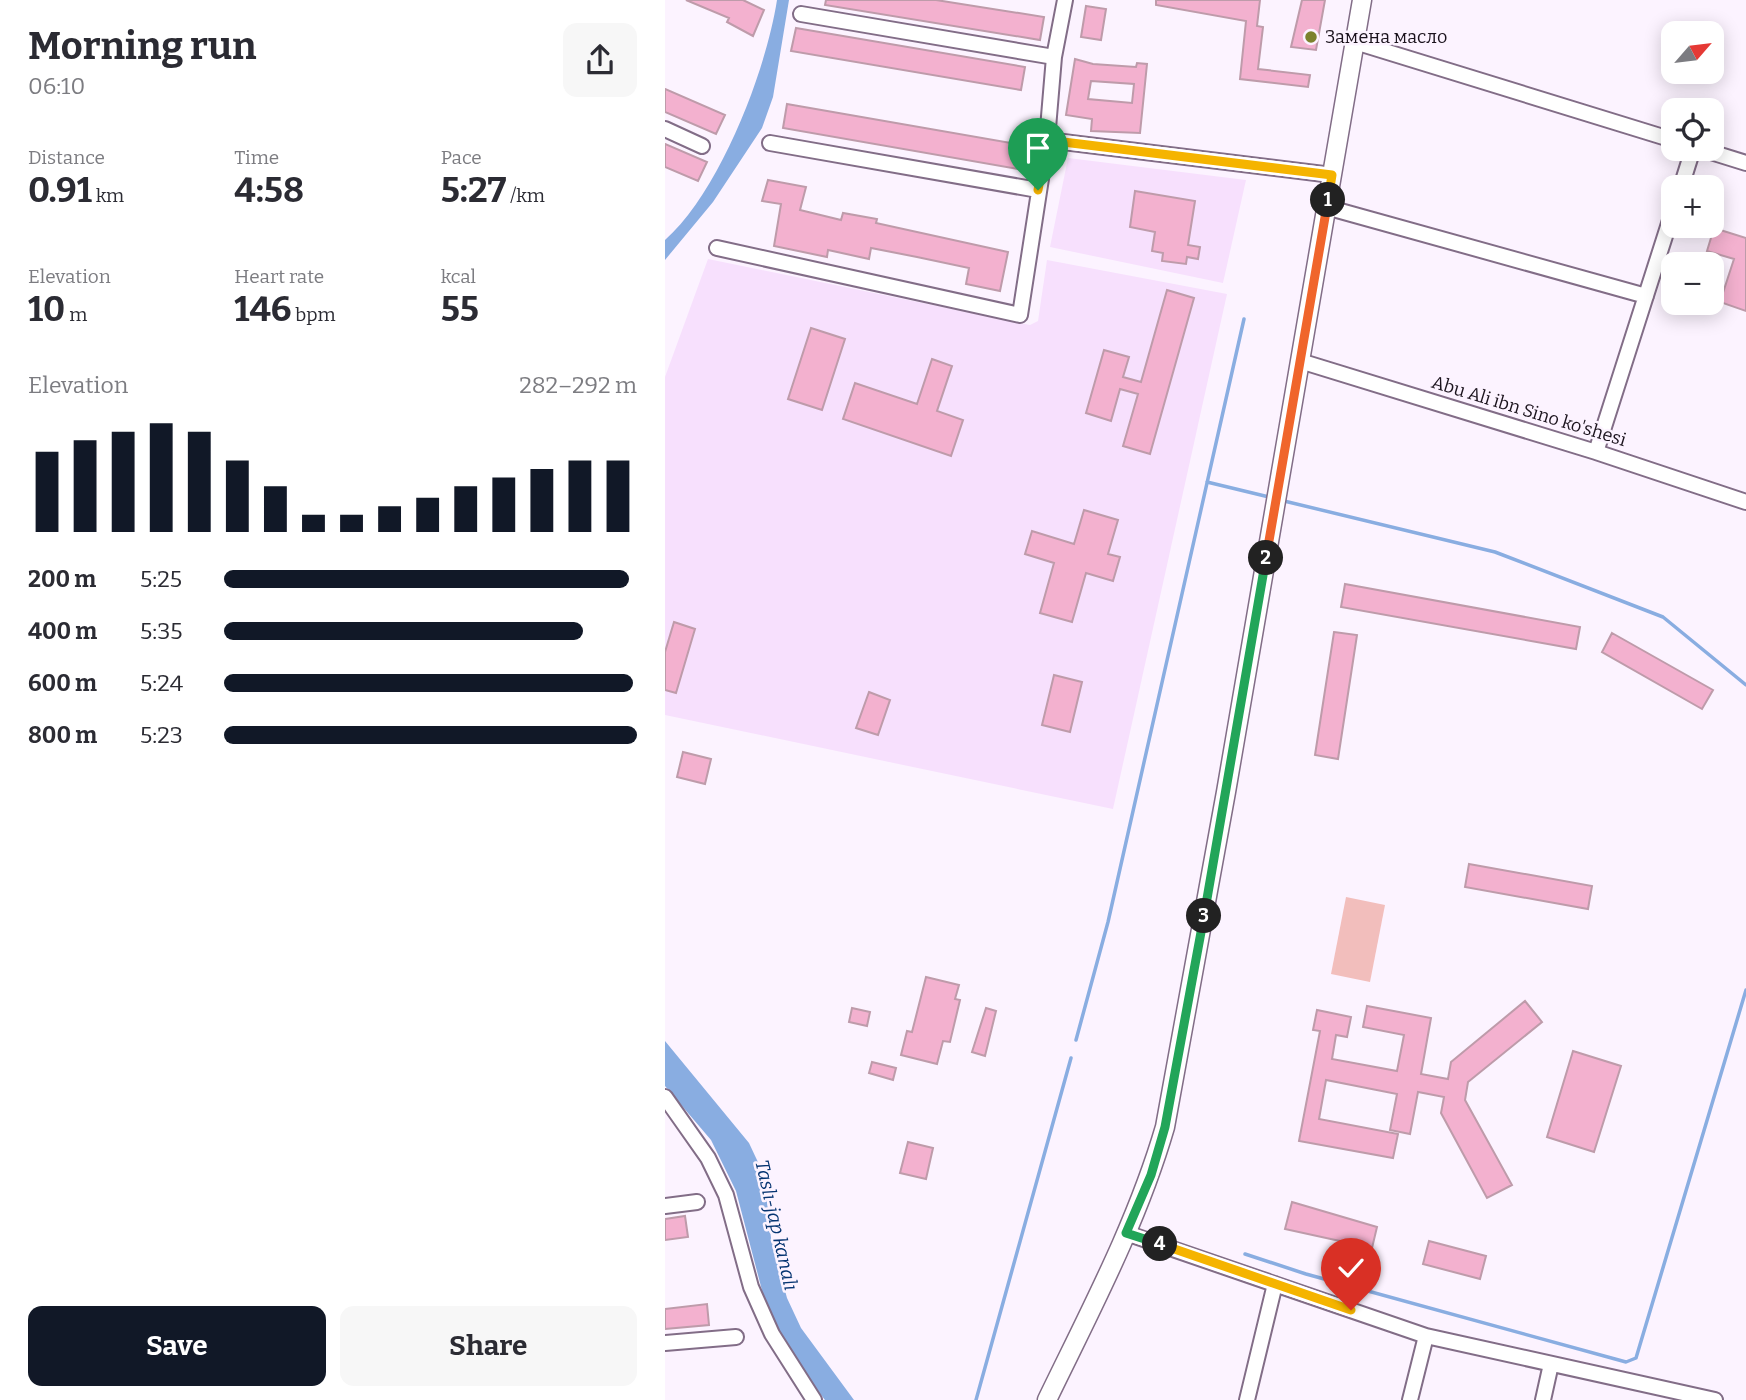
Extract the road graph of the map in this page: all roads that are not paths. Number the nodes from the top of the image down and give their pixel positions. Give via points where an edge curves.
1 (1065, 0) edge
2 (1362, 0) edge
3 (801, 14) dead end
4 (1355, 42) junction
5 (1054, 57) junction
6 (665, 130) edge
7 (1661, 136) edge
8 (1047, 140) junction
9 (770, 143) dead end
10 (702, 146) dead end
11 (1724, 156) edge
12 (1746, 163) edge
13 (1332, 175) junction
14 (1038, 190) junction
15 (1327, 207) junction
16 (1664, 238) edge
17 (717, 248) dead end
18 (1646, 296) junction
19 (1300, 360) junction
20 (1596, 452) junction
21 (1746, 502) edge
22 (665, 1097) edge
23 (697, 1202) dead end
24 (665, 1206) edge
25 (1126, 1233) junction
26 (1275, 1284) junction
27 (1426, 1336) junction
28 (736, 1337) dead end
29 (665, 1343) edge
30 (1551, 1364) junction
31 (1692, 1398) edge
32 (814, 1400) edge
33 (1047, 1400) edge
34 (1247, 1400) edge
35 (1410, 1400) edge
36 (1543, 1400) edge
37 (1715, 1400) edge

1 - 5 street
2 - 4 main road
3 - 5 street
4 - 7 street
4 - 13 main road
5 - 8 street
6 - 10 street
8 - 13 street
8 - 14 street
9 - 14 street
11 - 12 street
13 - 15 main road
14 - 17 street via 1020,315
15 - 18 street
15 - 19 main road
16 - 18 street
18 - 20 street
19 - 20 street, Abu Ali ibn Sino ko'shesi
19 - 25 main road via 1165,1127
20 - 21 street, Abu Ali ibn Sino ko'shesi
22 - 32 street via 708,1158 726,1195 751,1287 772,1334
23 - 24 street
25 - 26 street
25 - 33 main road
26 - 27 street
26 - 34 street
27 - 30 street
27 - 35 street
28 - 29 street
30 - 31 street
30 - 36 street
31 - 37 street

